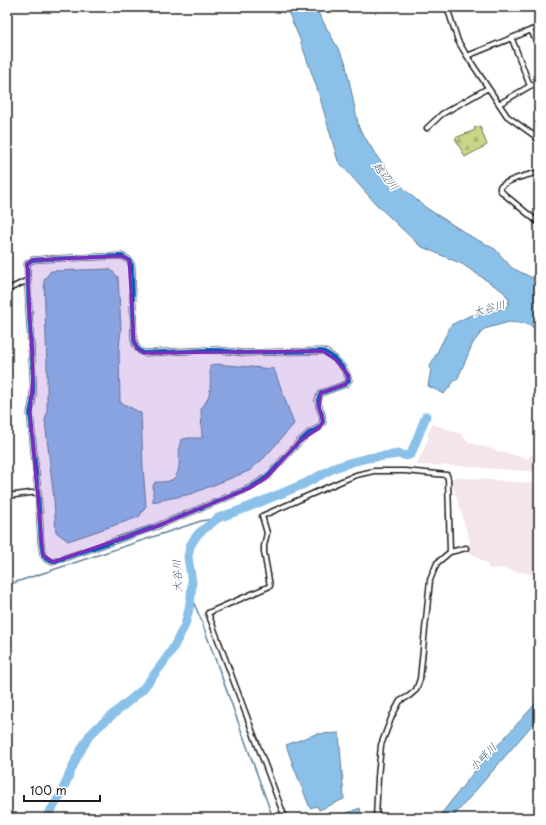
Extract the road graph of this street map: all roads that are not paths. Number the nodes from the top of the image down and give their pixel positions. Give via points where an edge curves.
1 (447, 7) edge
2 (539, 27) edge
3 (532, 30) junction
4 (512, 39) junction
5 (539, 48) edge
6 (467, 56) junction
7 (539, 84) edge
8 (530, 86) junction
9 (488, 88) junction
10 (499, 104) junction
11 (428, 128) dead end
12 (539, 139) edge
13 (539, 172) edge
14 (539, 223) edge
15 (28, 280) junction
16 (7, 290) edge
17 (38, 492) junction
18 (7, 496) edge
19 (466, 548) dead end
20 (450, 552) junction
21 (285, 818) edge
22 (376, 818) edge

1 - 6 street via 458,41
2 - 3 street
3 - 4 street
3 - 5 street
4 - 6 street
4 - 8 street
6 - 9 street
7 - 8 street
8 - 10 street
9 - 10 street
9 - 11 street via 442,114
10 - 12 street via 507,116
13 - 14 street via 511,180 502,185 500,190
15 - 16 street
15 - 17 street via 33,374 33,403 30,413
15 - 17 street via 27,264 32,260 122,256 129,260 132,266 134,340 140,351 323,351 336,360 349,380 346,384 321,393 318,400 323,422 319,428 299,442 267,477 250,488 155,527 53,562 43,556
17 - 18 street
19 - 20 street
20 - 21 street via 447,475 405,470 374,471 356,475 262,516 267,533 264,552 270,586 208,613
20 - 22 street via 437,563 430,580 420,679 416,690 400,701 381,745

